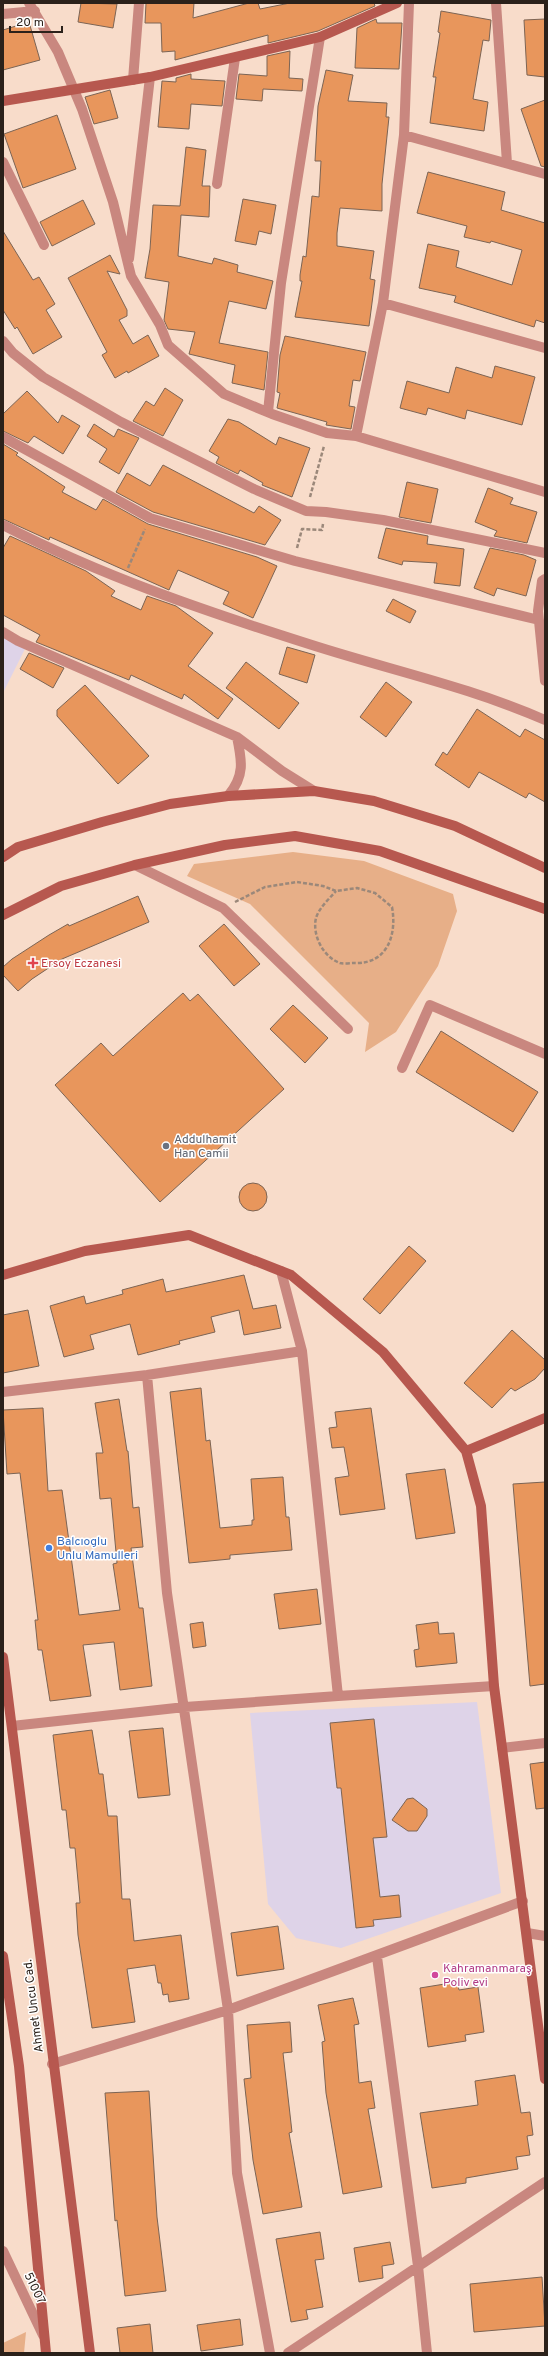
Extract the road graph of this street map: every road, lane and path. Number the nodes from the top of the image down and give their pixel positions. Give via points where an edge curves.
1 (139, 3) edge
2 (397, 3) edge
3 (409, 3) edge
4 (496, 3) edge
5 (32, 7) edge
6 (3, 14) edge
7 (320, 37) junction
8 (235, 58) junction
9 (150, 77) junction
10 (132, 80) junction
11 (73, 89) junction
12 (3, 101) edge
13 (404, 135) junction
14 (3, 162) edge
15 (507, 163) junction
16 (545, 174) edge
17 (217, 184) dead end
18 (44, 245) dead end
19 (129, 265) junction
20 (382, 303) junction
21 (3, 341) edge
22 (545, 348) edge
23 (268, 412) junction
24 (328, 432) junction
25 (356, 436) junction
26 (3, 437) edge
27 (545, 492) edge
28 (306, 511) junction
29 (326, 512) junction
30 (150, 518) junction
31 (3, 525) edge
32 (545, 553) edge
33 (295, 561) junction
34 (545, 579) edge
35 (122, 580) junction
36 (539, 620) junction
37 (3, 632) edge
38 (545, 681) edge
39 (545, 720) edge
40 (237, 737) junction
41 (314, 791) junction
42 (228, 796) junction
43 (3, 857) edge
44 (135, 865) junction
45 (545, 868) edge
46 (336, 891) junction
47 (223, 908) junction
48 (545, 909) edge
49 (3, 914) edge
50 (348, 1029) dead end
51 (545, 1054) edge
52 (402, 1068) dead end
53 (281, 1271) junction
54 (3, 1275) edge
55 (302, 1351) junction
56 (147, 1375) junction
57 (3, 1392) edge
58 (545, 1418) edge
59 (466, 1451) junction
60 (3, 1657) edge
61 (494, 1686) junction
62 (338, 1696) junction
63 (185, 1707) junction
64 (12, 1726) junction
65 (545, 1743) edge
66 (502, 1748) junction
67 (523, 1901) junction
68 (527, 1933) junction
69 (545, 1936) edge
70 (3, 1956) edge
71 (377, 1957) junction
72 (228, 2010) junction
73 (52, 2064) junction
74 (545, 2079) edge
75 (545, 2182) edge
76 (3, 2251) edge
77 (418, 2266) junction
78 (43, 2335) junction
79 (46, 2353) edge
80 (90, 2353) edge
81 (270, 2353) edge
82 (288, 2353) edge
83 (427, 2353) edge

1 - 10 street
2 - 7 main road
3 - 13 street
4 - 15 street
5 - 6 street
5 - 11 street via 58,52
7 - 8 main road
7 - 23 street via 281,284
8 - 9 main road
8 - 17 street
9 - 10 main road
9 - 19 street
10 - 11 main road
11 - 12 main road
11 - 19 street via 113,202
13 - 15 street
13 - 20 street
14 - 18 street
15 - 16 street
19 - 23 street via 131,276 160,325 168,345 224,394
20 - 22 street
20 - 25 street
21 - 28 street via 13,353 43,377 121,422 254,489
23 - 24 street
24 - 25 street
24 - 28 path
25 - 27 street
26 - 30 street
28 - 29 street
29 - 32 street via 383,520
29 - 33 path via 322,530 302,529
30 - 33 street
30 - 35 path
31 - 35 street
33 - 36 street
34 - 36 street via 542,581
35 - 39 street via 312,645 508,704
36 - 38 street
37 - 40 street via 18,641
40 - 41 street
40 - 42 street via 242,763 237,786
41 - 42 main road
41 - 45 main road via 374,801 455,826
42 - 43 main road via 170,804 102,822 18,847
44 - 47 street
44 - 48 main road via 225,845 295,836 380,851
44 - 49 main road via 61,886
46 - 46 path via 322,906 316,918 315,933 322,949 340,963 372,960 386,950 391,937 395,924 392,907 375,894 357,888
46 - 47 path via 298,882 265,887
47 - 50 street
51 - 52 street via 430,1005
53 - 54 main road via 189,1236 85,1251
53 - 55 street
53 - 59 main road via 291,1275 383,1352
55 - 56 street
55 - 62 street
56 - 57 street
56 - 63 street via 167,1593
58 - 59 main road
59 - 61 main road via 481,1506
60 - 64 main road, Ahmet Uncu Cad.
61 - 62 street
61 - 66 main road
62 - 63 street
63 - 64 street
63 - 72 street
64 - 73 main road, Ahmet Uncu Cad.
65 - 66 street
66 - 67 main road
67 - 68 main road
67 - 71 street
68 - 69 street
68 - 74 main road
70 - 78 main road, Ahmet Uncu Cad. via 18,2066 42,2296
71 - 72 street
71 - 77 street
72 - 73 street
72 - 81 street via 237,2173
73 - 80 main road, Ahmet Uncu Cad.
75 - 77 street
76 - 78 street, 51007
77 - 82 street
77 - 83 street
78 - 79 main road, Ahmet Uncu Cad.

